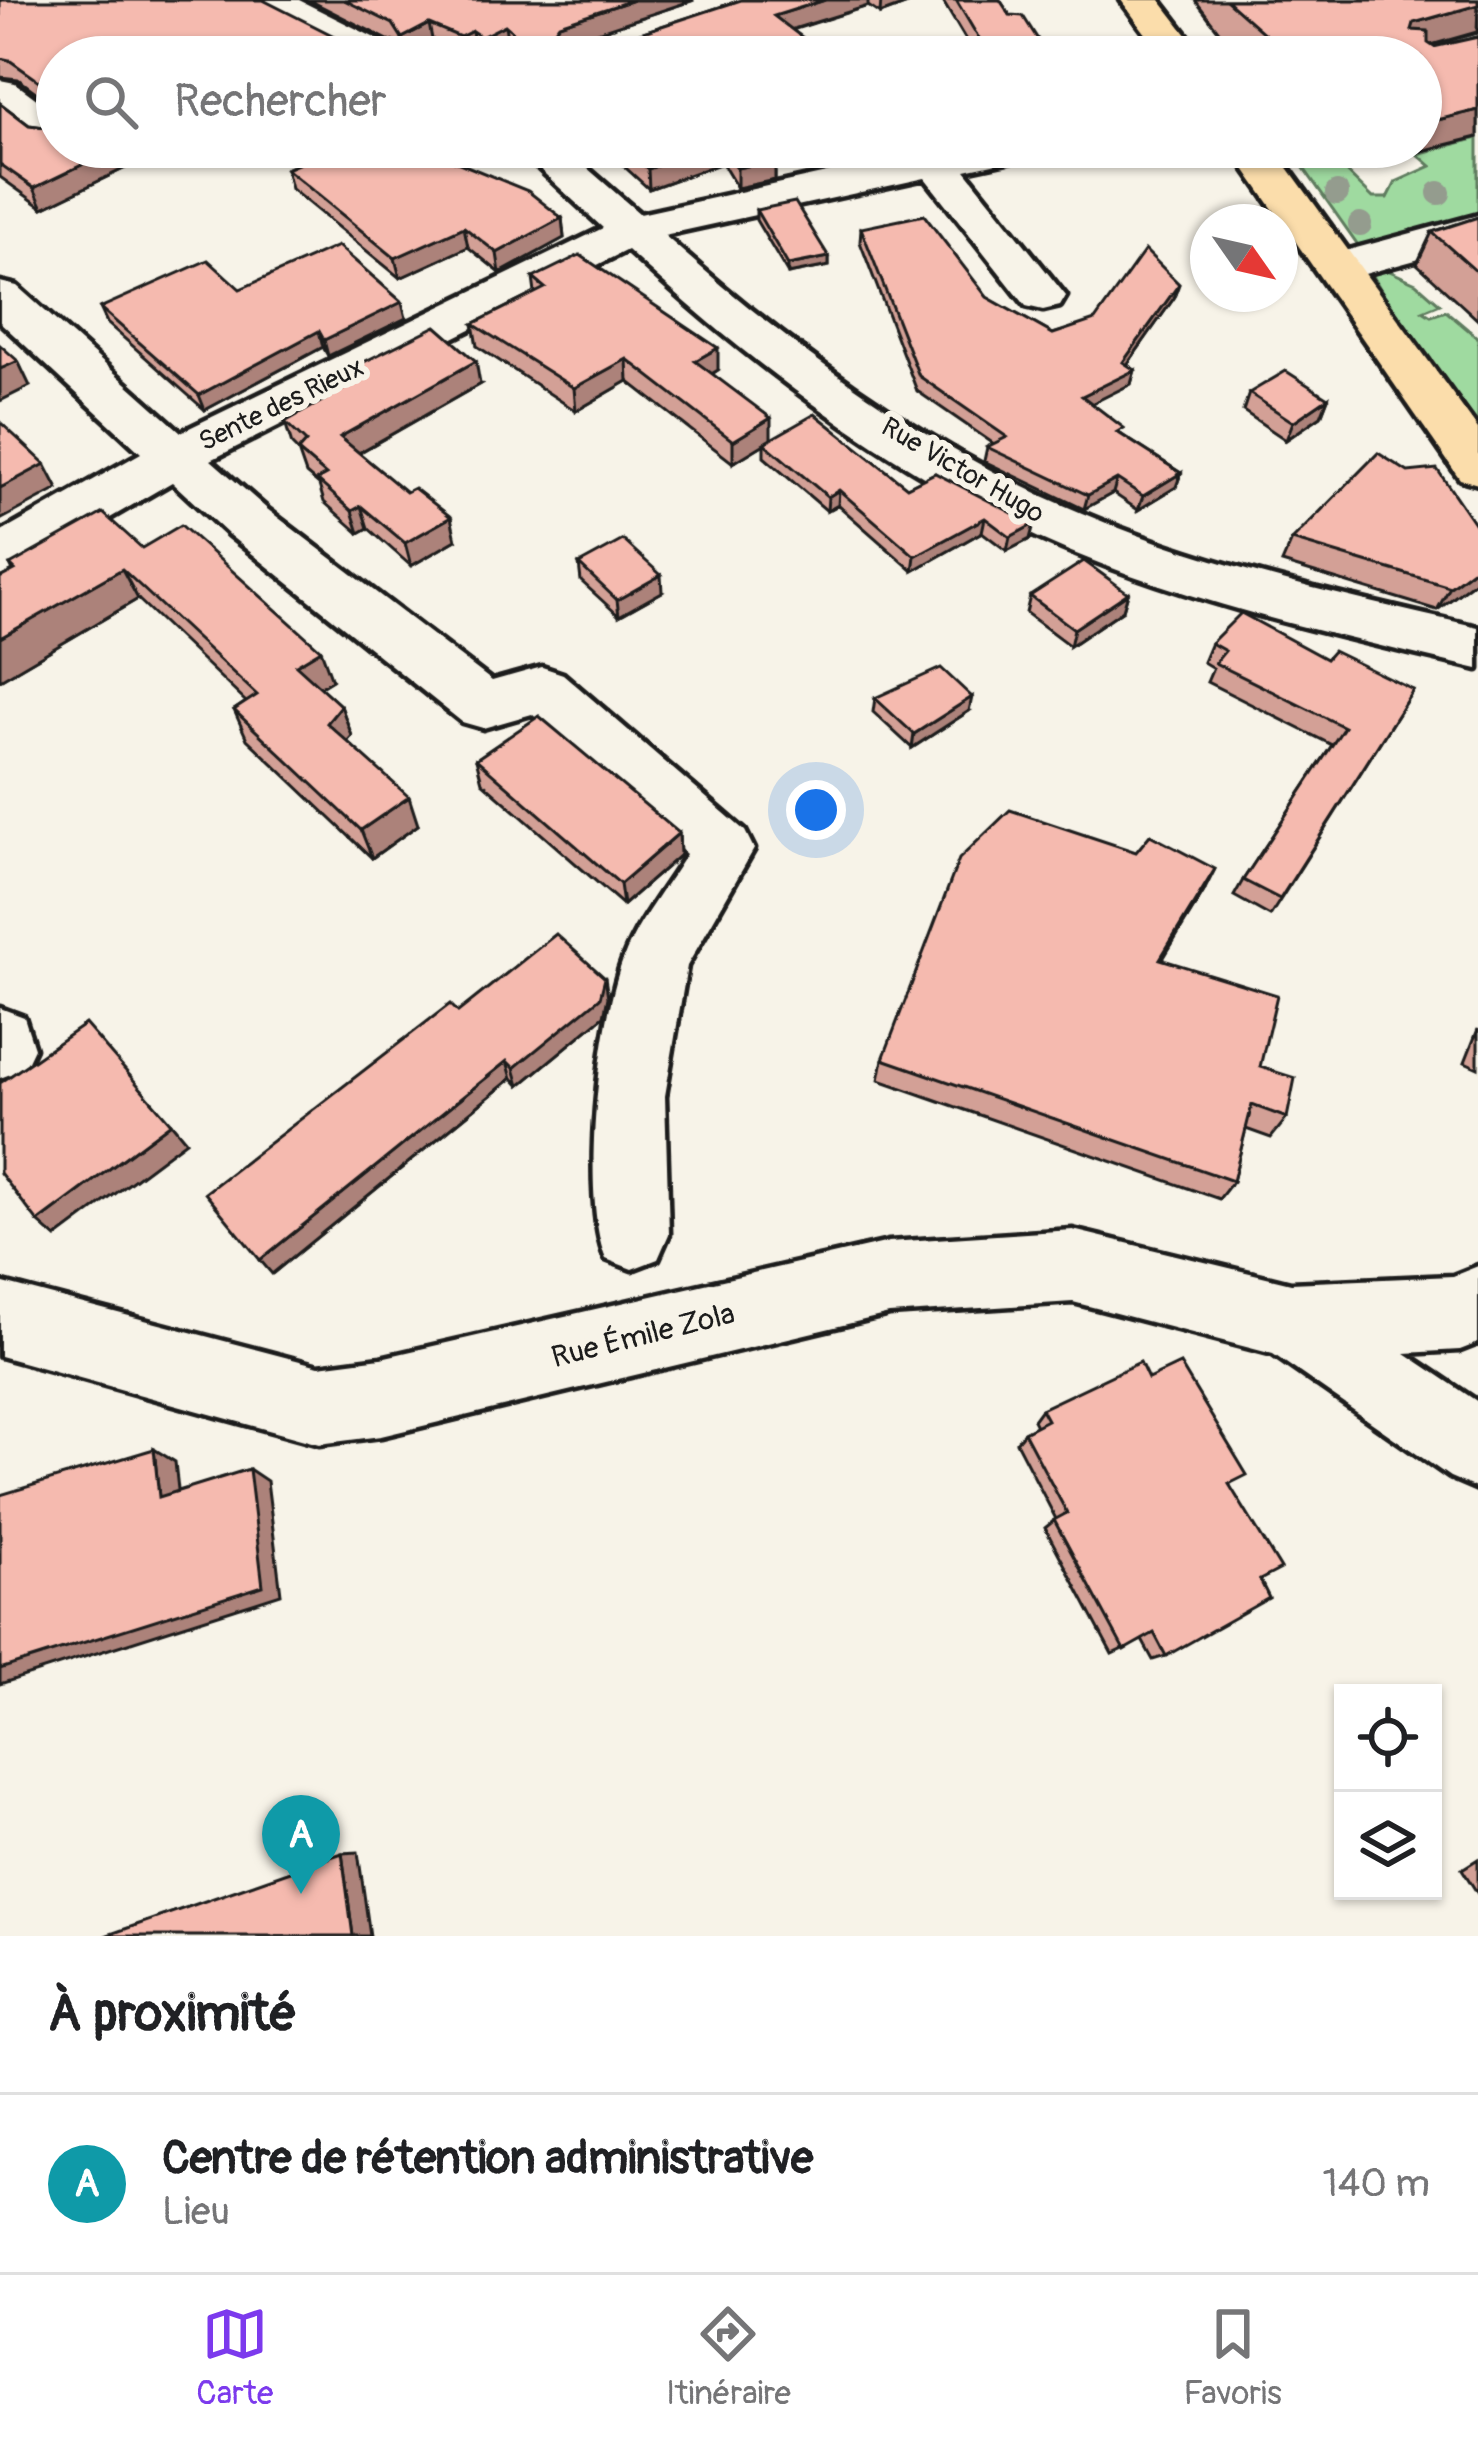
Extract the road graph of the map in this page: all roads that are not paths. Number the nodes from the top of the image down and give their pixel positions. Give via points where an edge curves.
1 (269, 0) edge
2 (1140, 0) edge
3 (340, 36) edge
4 (1168, 36) edge
5 (0, 92) edge
6 (36, 118) edge
7 (561, 168) edge
8 (908, 168) edge
9 (940, 168) edge
10 (1266, 168) edge
11 (633, 230) junction
12 (1478, 230) edge
13 (1339, 267) junction
14 (0, 296) edge
15 (1043, 296) dead end
16 (178, 455) junction
17 (1478, 467) edge
18 (0, 557) edge
19 (1474, 646) edge
20 (0, 1038) edge
21 (0, 1048) edge
22 (632, 1234) dead end
23 (1472, 1313) edge
24 (0, 1319) edge
25 (1291, 1321) junction
26 (1472, 1439) edge

1 - 3 street
2 - 4 main road
5 - 6 street
7 - 11 street, Rue Victor Hugo
8 - 11 street, Sente des Rieux
9 - 15 street
10 - 13 main road
11 - 16 street, Sente des Rieux
11 - 19 street, Rue Victor Hugo via 843,398 1017,505 1225,589
12 - 13 street
13 - 17 main road
14 - 16 street
16 - 18 street, Sente des Rieux
16 - 22 street via 248,522 483,706 542,689 723,849 655,961 630,1096
20 - 21 street
23 - 25 street
24 - 25 street, Rue Émile Zola via 319,1405 890,1278 1073,1266
25 - 26 street

